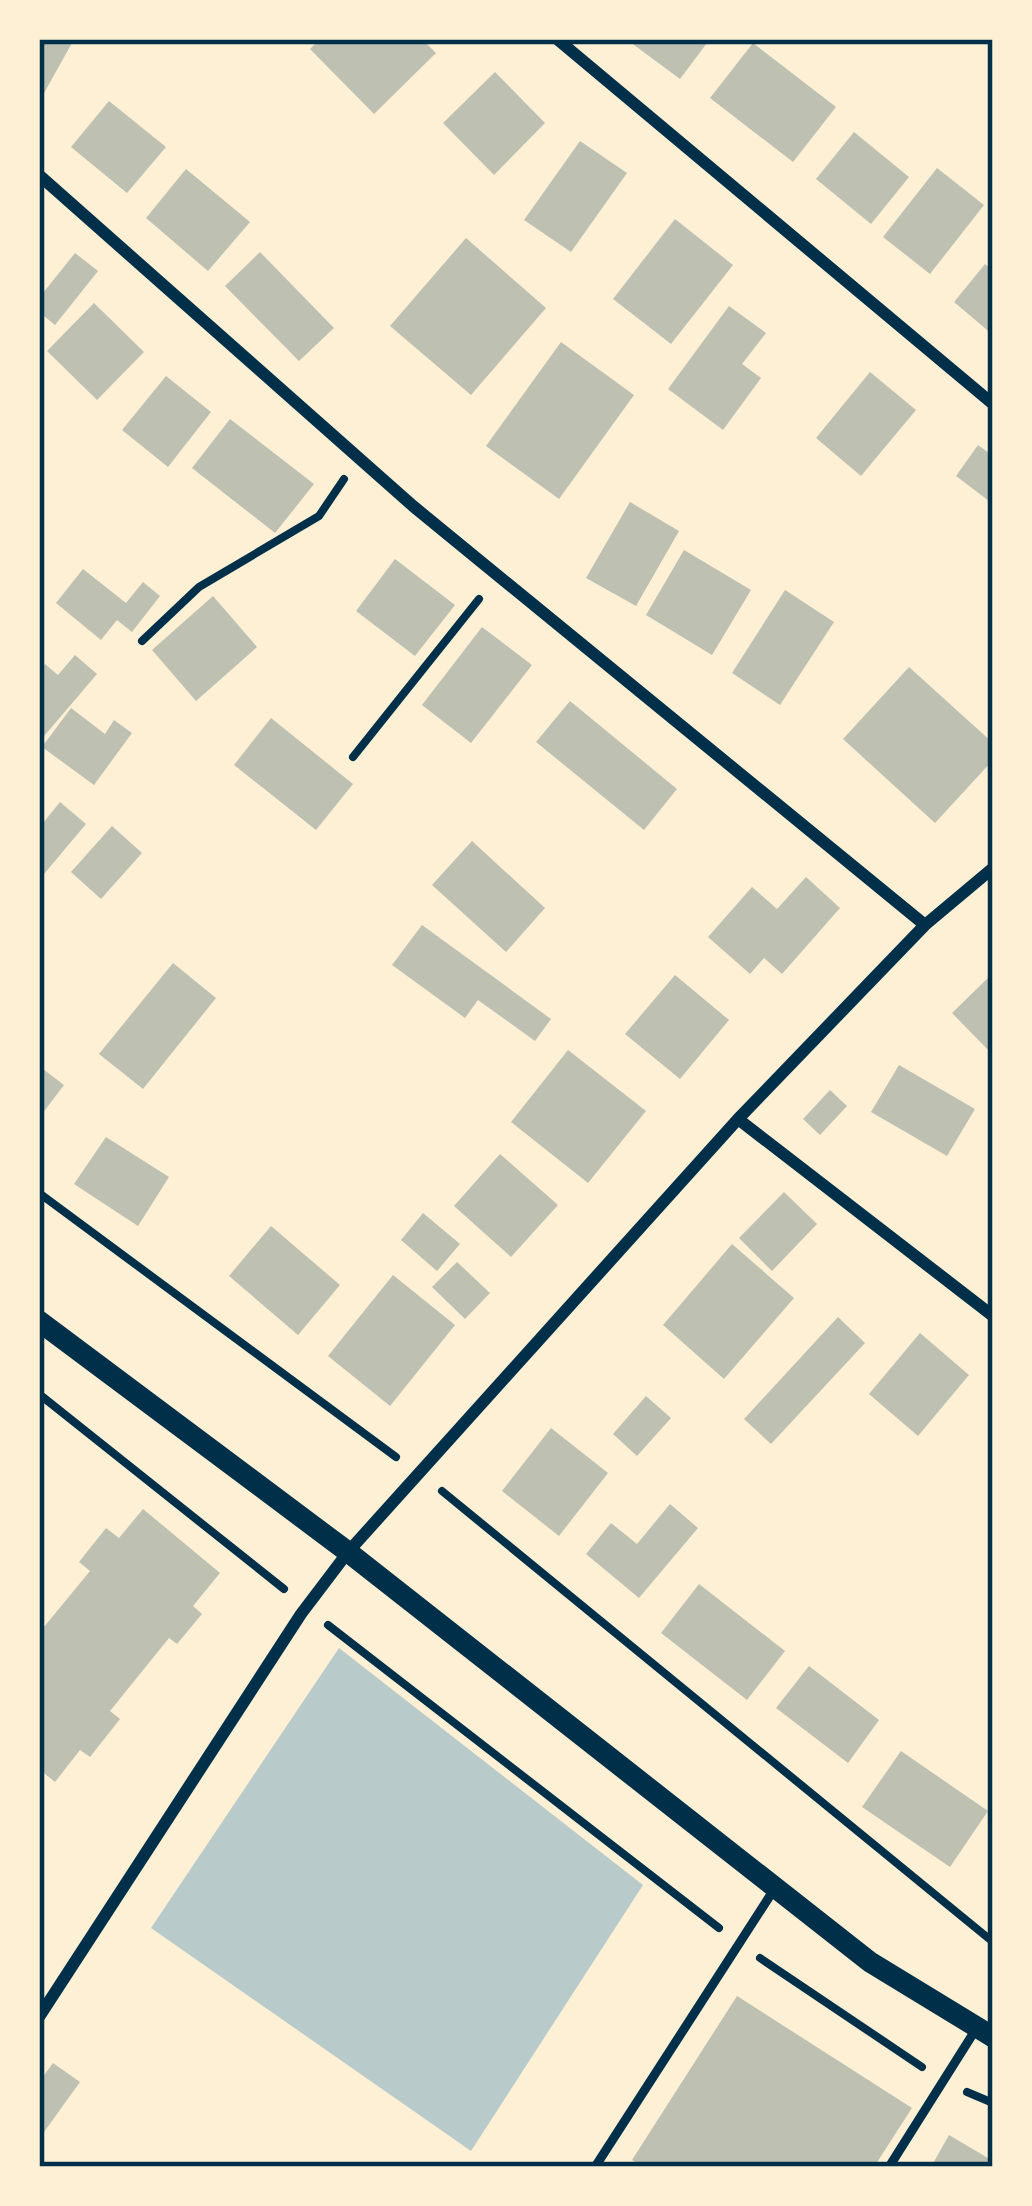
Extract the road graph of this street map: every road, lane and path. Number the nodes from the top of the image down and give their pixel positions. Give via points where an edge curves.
1 (557, 39) edge
2 (39, 175) edge
3 (993, 404) edge
4 (358, 458) junction
5 (499, 575) junction
6 (142, 641) dead end
7 (353, 757) dead end
8 (993, 868) edge
9 (925, 925) junction
10 (738, 1119) junction
11 (39, 1193) edge
12 (993, 1316) edge
13 (39, 1321) edge
14 (39, 1394) edge
15 (417, 1472) junction
16 (348, 1552) junction
17 (305, 1607) junction
18 (775, 1888) junction
19 (993, 1942) edge
20 (739, 1943) junction
21 (39, 2017) edge
22 (985, 2032) edge
23 (943, 2081) junction
24 (993, 2103) edge
25 (595, 2167) edge
26 (889, 2167) edge

1 - 3 street
2 - 4 street
4 - 5 street
4 - 6 path via 319,516 199,587
5 - 7 path
5 - 9 street
8 - 9 street
9 - 10 street
10 - 12 street
10 - 15 street
11 - 15 path
13 - 16 street
14 - 17 path
15 - 16 street
15 - 19 path
16 - 17 street
16 - 18 street
17 - 20 path
17 - 21 street
18 - 20 lane
18 - 22 street via 871,1962
20 - 23 path
20 - 25 lane
22 - 23 lane
23 - 24 path
23 - 26 lane

